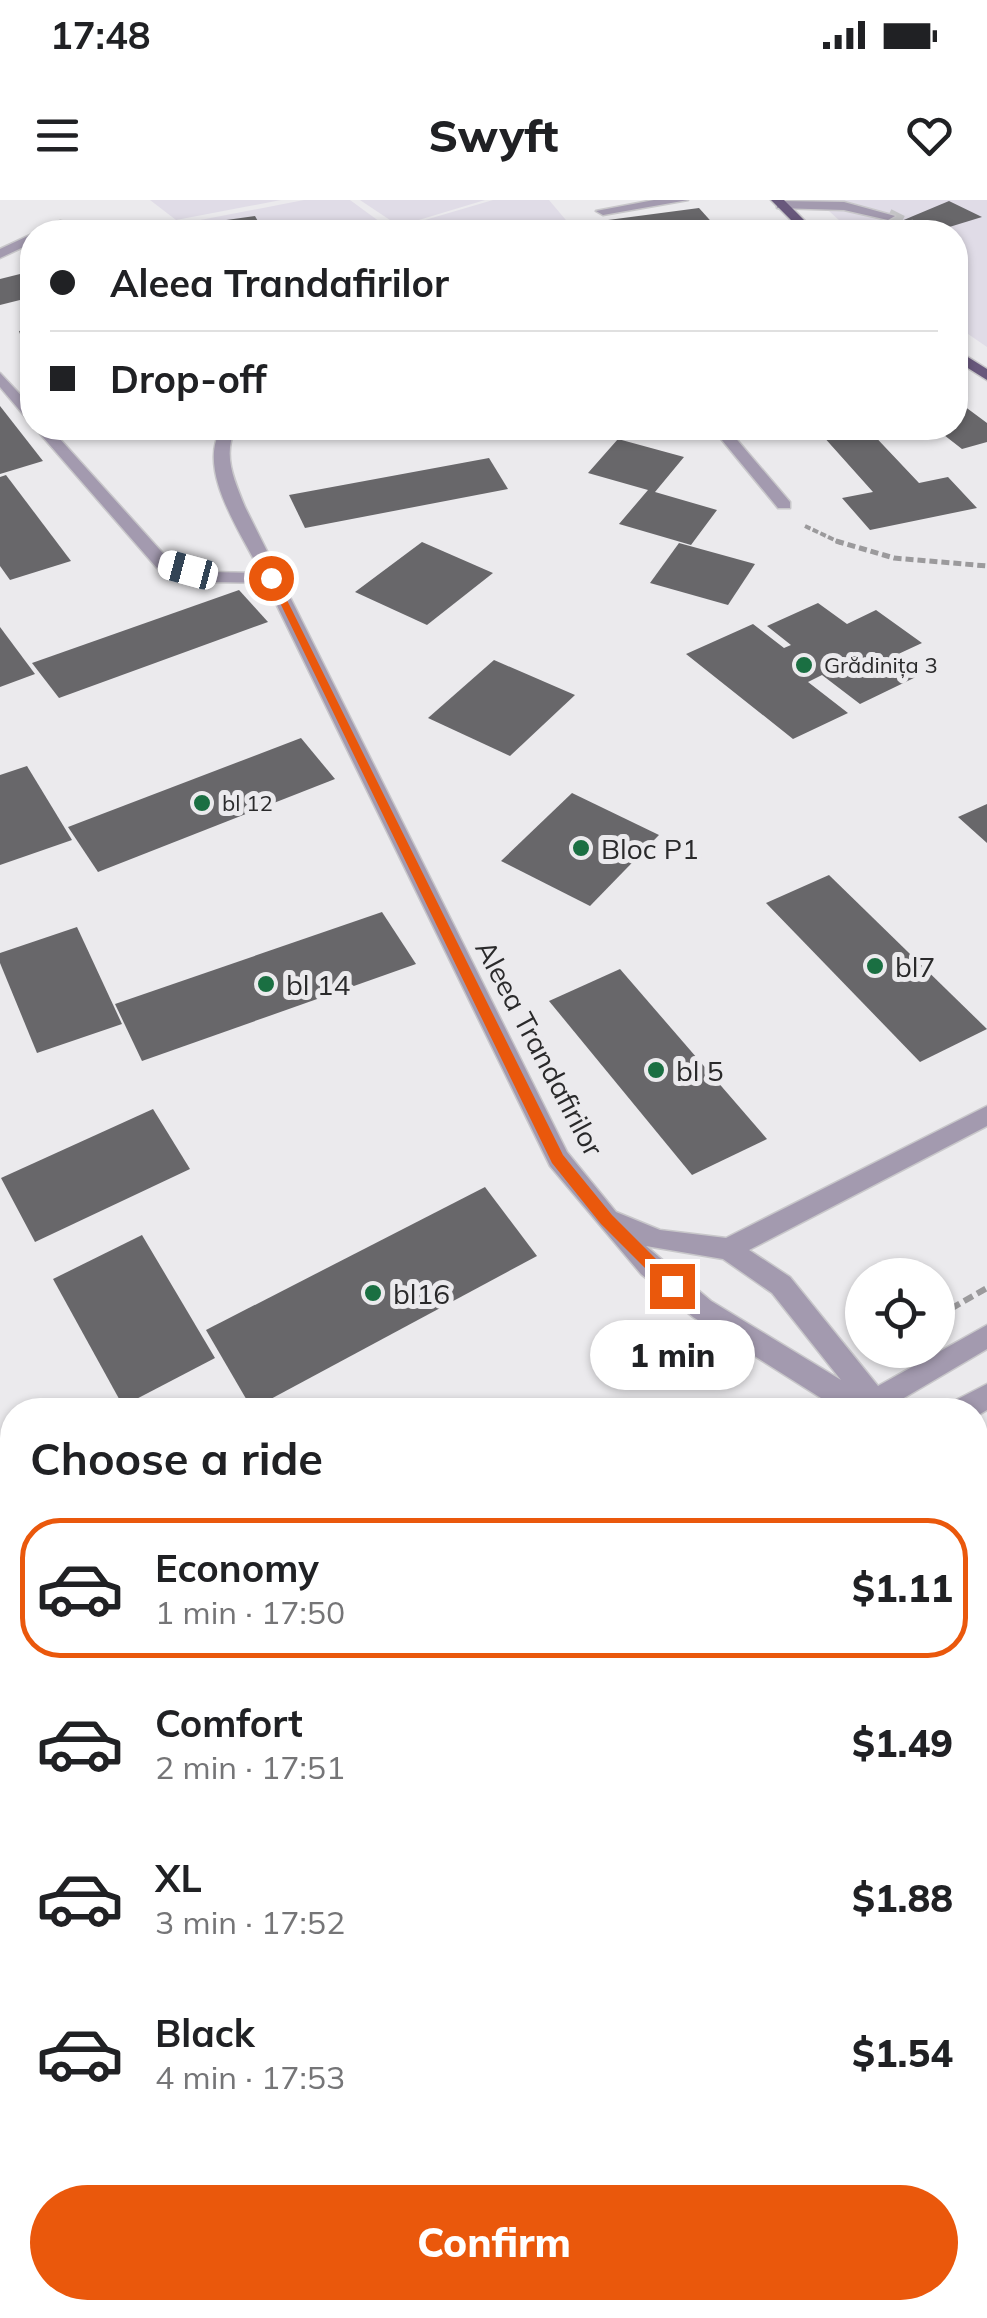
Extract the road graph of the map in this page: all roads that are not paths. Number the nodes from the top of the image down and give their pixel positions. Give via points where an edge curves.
1 (682, 200) edge
2 (780, 203) edge
3 (603, 211) dead end
4 (888, 216) tunnel mouth
5 (0, 377) edge
6 (20, 401) edge
7 (53, 440) edge
8 (222, 440) edge
9 (729, 440) edge
10 (784, 504) dead end
11 (271, 578) junction
12 (987, 1115) edge
13 (607, 1220) junction
14 (728, 1249) junction
15 (987, 1336) edge
16 (852, 1398) edge
17 (860, 1398) edge
18 (884, 1398) edge

1 - 3 street
2 - 4 street
5 - 6 street
7 - 11 street via 163,564 212,577
8 - 11 street, Aleea Trandafirilor via 222,472
9 - 10 street
11 - 13 street, Aleea Trandafirilor via 558,1159
12 - 14 street
13 - 14 street, Aleea Trandafirilor via 658,1240
13 - 16 street via 689,1298
14 - 17 street via 781,1286
15 - 18 street

